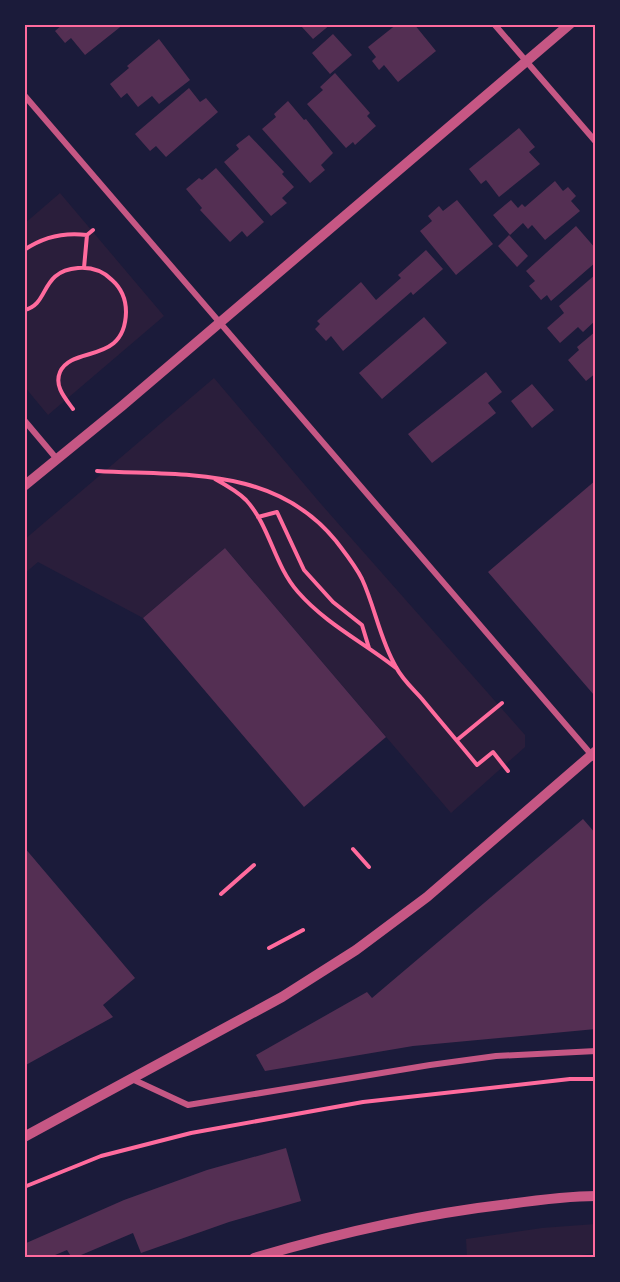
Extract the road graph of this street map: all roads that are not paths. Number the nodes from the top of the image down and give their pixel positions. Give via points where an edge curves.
1 (494, 24) edge
2 (570, 24) edge
3 (526, 61) junction
4 (24, 94) edge
5 (596, 142) edge
6 (220, 322) junction
7 (24, 420) edge
8 (56, 458) junction
9 (24, 486) edge
10 (594, 755) edge
11 (596, 1051) edge
12 (132, 1078) junction
13 (24, 1137) edge
14 (596, 1196) edge
15 (254, 1258) edge

1 - 3 street
2 - 3 street
3 - 5 street
3 - 6 street
4 - 6 street
6 - 8 street
6 - 10 street
7 - 8 street
8 - 9 street
10 - 12 street via 427,897 356,950 282,997
11 - 12 street via 496,1056 188,1105
12 - 13 street
14 - 15 street via 454,1210 359,1229

